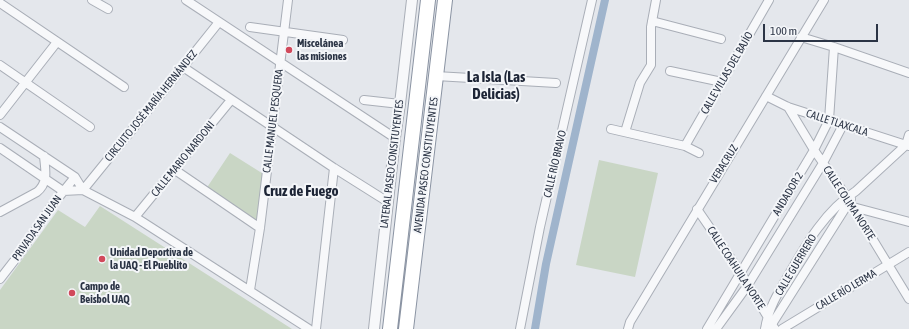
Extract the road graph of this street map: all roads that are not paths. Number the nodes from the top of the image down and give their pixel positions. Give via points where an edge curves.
1 (92, 0) edge
2 (186, 0) edge
3 (288, 0) edge
4 (412, 0) edge
5 (428, 0) edge
6 (445, 0) edge
7 (592, 0) edge
8 (656, 0) edge
9 (767, 0) edge
10 (824, 0) edge
11 (0, 3) edge
12 (108, 9) dead end
13 (652, 20) junction
14 (219, 22) junction
15 (250, 27) dead end
16 (284, 32) junction
17 (801, 37) junction
18 (721, 39) dead end
19 (343, 40) dead end
20 (57, 42) junction
21 (834, 47) junction
22 (280, 62) junction
23 (0, 65) edge
24 (183, 68) junction
25 (670, 71) dead end
26 (909, 73) edge
27 (436, 76) junction
28 (722, 82) junction
29 (24, 83) junction
30 (556, 83) dead end
31 (124, 87) dead end
32 (766, 96) junction
33 (231, 100) junction
34 (364, 100) dead end
35 (400, 104) junction
36 (788, 107) junction
37 (0, 115) edge
38 (829, 120) junction
39 (843, 125) junction
40 (272, 126) junction
41 (0, 127) edge
42 (90, 127) dead end
43 (611, 130) dead end
44 (625, 132) junction
45 (909, 135) edge
46 (395, 138) junction
47 (908, 145) edge
48 (685, 146) junction
49 (0, 148) edge
50 (814, 150) junction
51 (699, 152) dead end
52 (44, 156) junction
53 (823, 163) junction
54 (334, 168) junction
55 (175, 170) junction
56 (75, 178) junction
57 (46, 179) junction
58 (83, 190) junction
59 (63, 191) junction
60 (388, 202) junction
61 (850, 202) junction
62 (697, 208) junction
63 (0, 212) edge
64 (135, 217) junction
65 (909, 222) edge
66 (260, 228) junction
67 (909, 252) edge
68 (888, 265) junction
69 (741, 273) junction
70 (0, 279) edge
71 (748, 285) junction
72 (250, 290) junction
73 (909, 299) edge
74 (767, 316) junction
75 (769, 328) edge
76 (309, 329) edge
77 (316, 329) edge
78 (374, 329) edge
79 (390, 329) edge
80 (406, 329) edge
81 (520, 329) edge
82 (628, 329) edge
83 (707, 329) edge
84 (716, 329) edge
85 (782, 329) edge

1 - 12 street
2 - 14 street
3 - 16 street, CALLE MANUEL PESQUERA
4 - 35 street, LATERAL PASEO CONSITUYENTES
5 - 79 highway, AVENIDA PASEO CONSTITUYENTES
6 - 27 highway, AVENIDA PASEO CONSTITUYENTES
7 - 81 street, CALLE RÍO BRAVO via 540,227
8 - 13 street
9 - 28 street, CALLE VILLAS DEL BAJÍO
10 - 17 street, VERACRUZ
11 - 20 street
13 - 18 street
13 - 44 street via 651,65 640,83
14 - 22 street
14 - 24 street, CIRCUITO JOSÉ MARÍA HERNÁNDEZ
15 - 16 street
16 - 19 street
16 - 22 street, CALLE MANUEL PESQUERA
17 - 21 street
17 - 32 street, VERACRUZ
20 - 29 street
20 - 31 street
21 - 26 street
21 - 38 street, ANDADOR 2
22 - 40 street, CALLE MANUEL PESQUERA
22 - 46 street
23 - 29 street
24 - 33 street
24 - 58 street, CIRCUITO JOSÉ MARÍA HERNÁNDEZ
25 - 28 street
27 - 30 street
27 - 80 highway, AVENIDA PASEO CONSTITUYENTES
28 - 48 street, CALLE VILLAS DEL BAJÍO
29 - 37 street
29 - 42 street
32 - 36 street, CALLE TLAXCALA
32 - 62 street, VERACRUZ
33 - 40 street
33 - 55 street, CALLE MARIO NARDONI
34 - 35 street
35 - 46 street, LATERAL PASEO CONSITUYENTES
36 - 38 street, CALLE TLAXCALA
36 - 50 street, CALLE COLIMA NORTE
38 - 39 street, CALLE TLAXCALA
38 - 50 street, ANDADOR 2
39 - 47 street, CALLE TLAXCALA
39 - 53 street, ANDADOR 2
40 - 54 street
40 - 66 street, CALLE MANUEL PESQUERA
41 - 52 street
43 - 44 street
44 - 48 street
45 - 47 street
46 - 60 street, LATERAL PASEO CONSITUYENTES
47 - 61 street, CALLE GUERRERO via 856,191
48 - 51 street
49 - 57 street
50 - 53 street, CALLE COLIMA NORTE
50 - 69 street, ANDADOR 2
52 - 56 street
52 - 57 street
53 - 61 street, CALLE COLIMA NORTE
53 - 71 street, ANDADOR 2
54 - 60 street
54 - 77 street
55 - 64 street, CALLE MARIO NARDONI
55 - 66 street
56 - 58 street
56 - 59 street, PRIVADA SAN JUAN
57 - 59 street
57 - 63 street via 37,192
58 - 59 street
58 - 64 street
59 - 70 street, PRIVADA SAN JUAN
60 - 78 street, LATERAL PASEO CONSITUYENTES
61 - 65 street
61 - 68 street, CALLE COLIMA NORTE
61 - 74 street, CALLE GUERRERO via 829,214 805,247
61 - 75 street, CALLE GUERRERO
62 - 69 street, CALLE COAHUILA NORTE
62 - 82 street, VERACRUZ
64 - 72 street
66 - 72 street, CALLE MANUEL PESQUERA
67 - 68 street, CALLE RÍO LERMA
68 - 73 street, CALLE COLIMA NORTE
68 - 85 street, CALLE RÍO LERMA
69 - 71 street, CALLE COAHUILA NORTE
69 - 83 street, ANDADOR 2
71 - 74 street, CALLE COAHUILA NORTE
71 - 84 street, ANDADOR 2
72 - 76 street
74 - 75 street, CALLE COAHUILA NORTE

